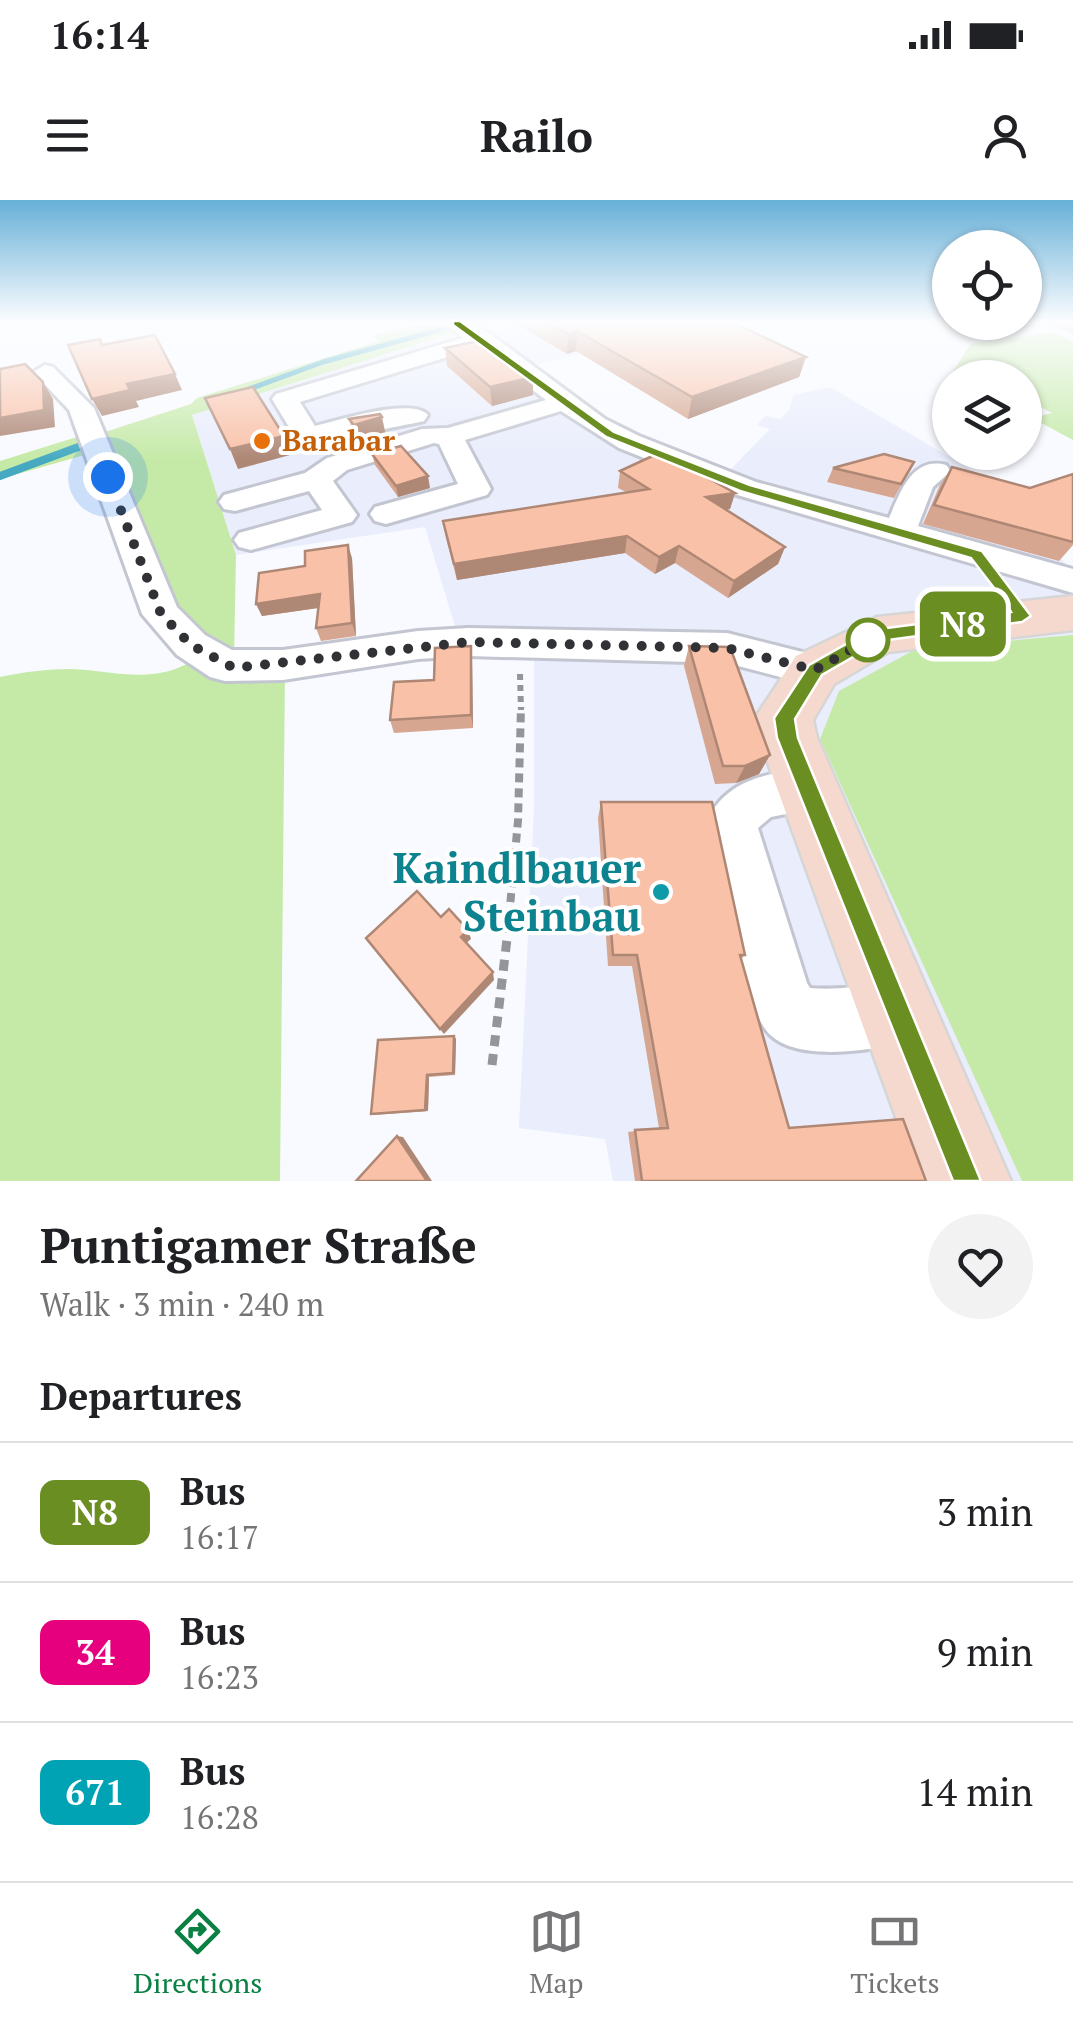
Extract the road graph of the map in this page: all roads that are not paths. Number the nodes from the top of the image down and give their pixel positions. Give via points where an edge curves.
1 (379, 369) edge
2 (521, 369) edge
3 (376, 370) junction
4 (46, 372) dead end
5 (332, 384) junction
6 (566, 402) junction
7 (362, 422) junction
8 (438, 435) junction
9 (936, 471) dead end
10 (316, 479) junction
11 (364, 482) dead end
12 (235, 502) dead end
13 (386, 514) dead end
14 (899, 532) junction
15 (251, 540) dead end
16 (977, 554) junction
17 (1073, 581) edge
18 (1073, 613) edge
19 (1022, 616) junction
20 (815, 670) junction
21 (809, 791) junction
22 (898, 1014) junction
23 (965, 1181) edge

1 - 3 street
2 - 6 street
3 - 5 street
3 - 8 street
4 - 20 street via 81,408 161,614 213,660 234,668 283,666 418,645 518,642 727,648
5 - 7 street
5 - 7 street via 285,399 308,436
6 - 8 street
6 - 14 street via 610,434 652,452 745,488
7 - 8 street
8 - 10 street via 337,464
8 - 11 street
8 - 13 street via 476,489
9 - 14 street via 920,483
10 - 12 street
10 - 15 street via 341,516
14 - 16 street
16 - 17 street
16 - 19 street
18 - 19 main road
19 - 20 main road via 877,635
20 - 21 main road via 784,718
21 - 22 main road
21 - 22 street via 754,800 731,823 779,991 797,1016
22 - 23 main road

